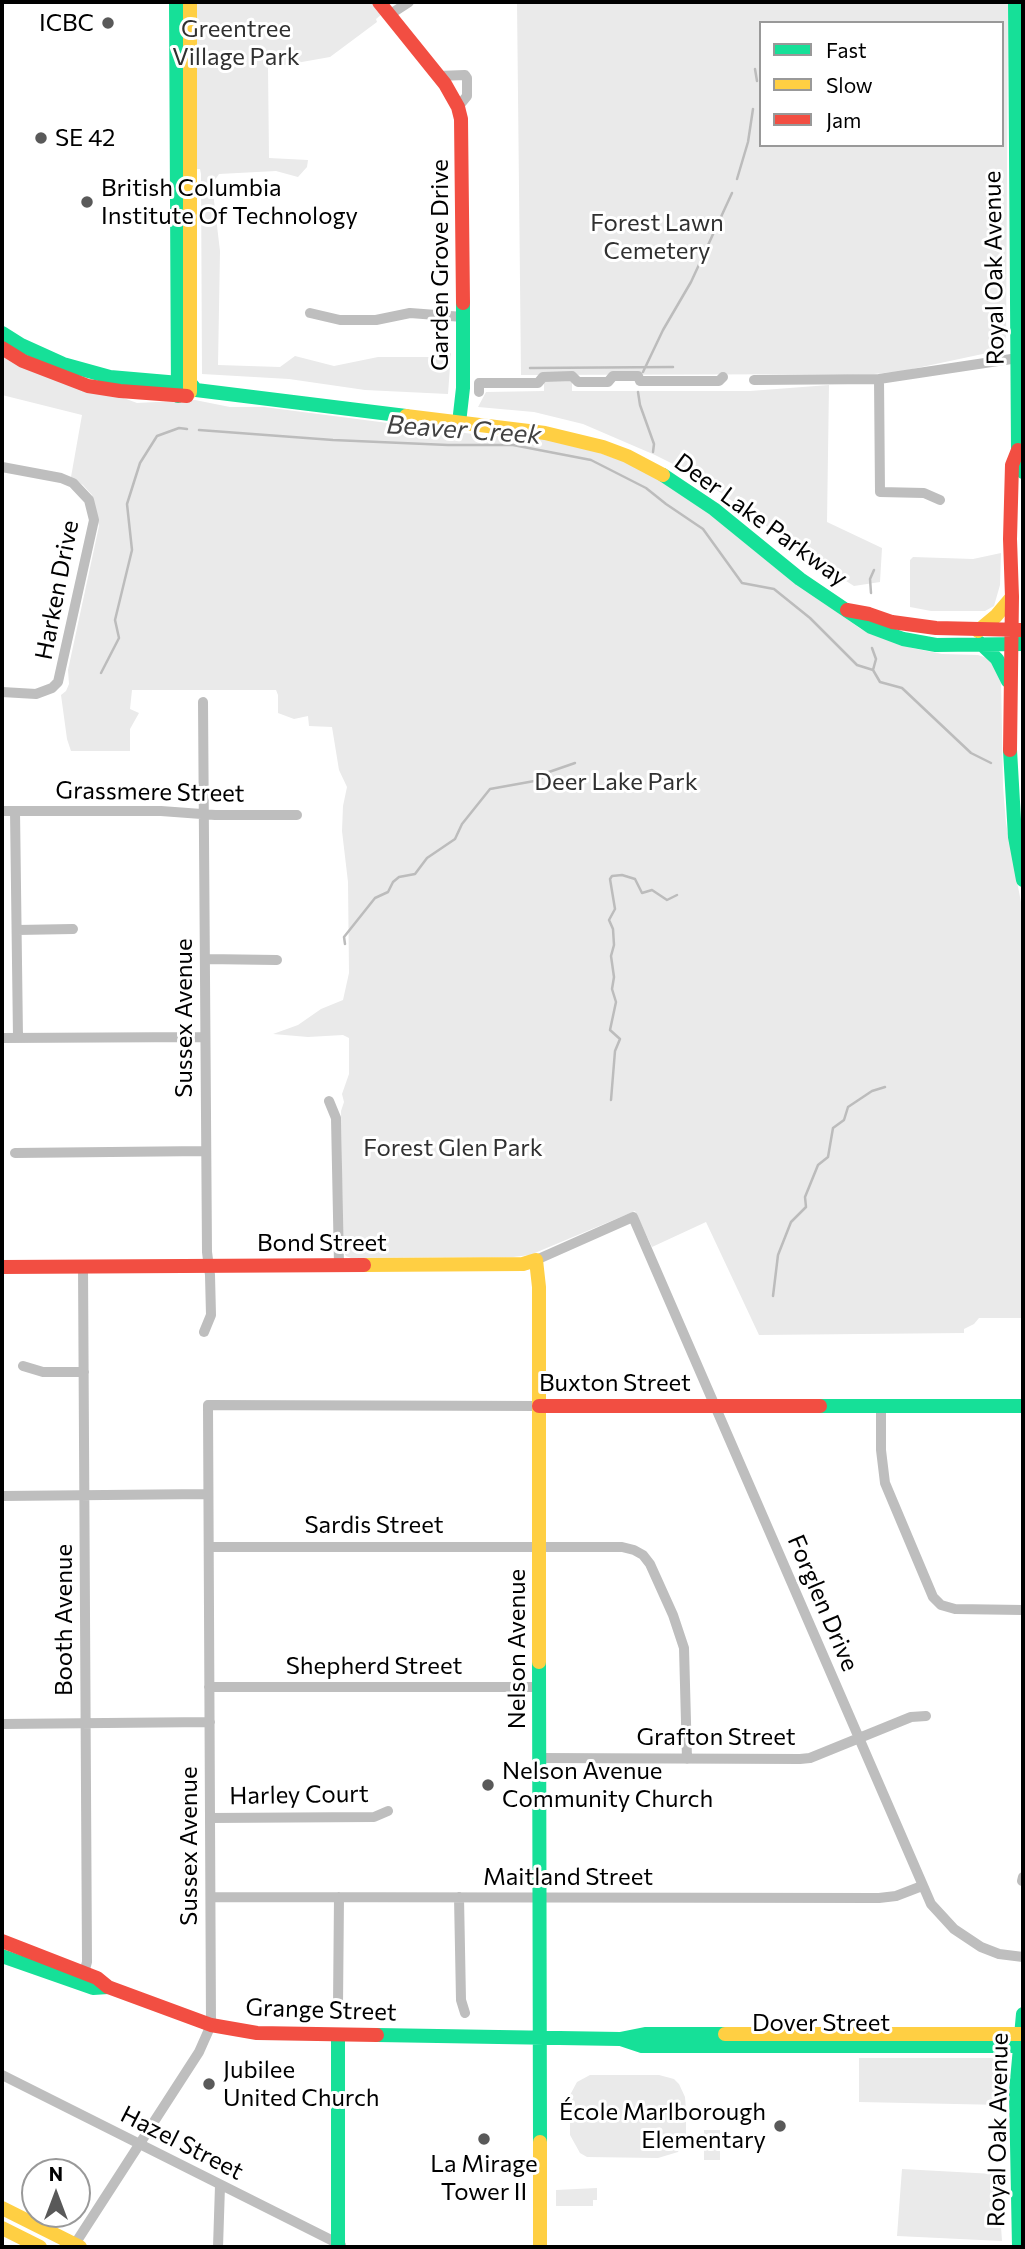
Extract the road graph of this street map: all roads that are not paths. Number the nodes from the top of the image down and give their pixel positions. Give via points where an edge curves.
1 (176, 2) edge
2 (190, 2) edge
3 (379, 2) edge
4 (409, 2) edge
5 (1015, 2) edge
6 (389, 15) junction
7 (1019, 74) edge
8 (438, 76) junction
9 (458, 107) junction
10 (310, 313) dead end
11 (463, 317) junction
12 (2, 333) edge
13 (2, 348) edge
14 (1020, 358) edge
15 (723, 377) dead end
16 (879, 379) junction
17 (754, 380) dead end
18 (479, 388) dead end
19 (187, 390) junction
20 (459, 423) junction
21 (1018, 450) junction
22 (2, 467) edge
23 (1023, 472) edge
24 (940, 500) dead end
25 (1012, 597) junction
26 (979, 637) junction
27 (1017, 637) edge
28 (1009, 683) junction
29 (2, 692) edge
30 (203, 702) dead end
31 (2, 811) edge
32 (15, 811) junction
33 (204, 813) junction
34 (297, 815) dead end
35 (1023, 880) edge
36 (73, 929) dead end
37 (17, 930) junction
38 (205, 959) junction
39 (277, 960) dead end
40 (205, 1037) junction
41 (2, 1038) edge
42 (18, 1038) junction
43 (329, 1101) dead end
44 (206, 1150) junction
45 (15, 1153) dead end
46 (633, 1217) joint
47 (536, 1260) junction
48 (339, 1265) junction
49 (2, 1266) edge
50 (83, 1266) junction
51 (209, 1266) junction
52 (204, 1332) dead end
53 (23, 1366) dead end
54 (84, 1372) junction
55 (208, 1405) joint
56 (716, 1405) junction
57 (539, 1406) junction
58 (881, 1406) junction
59 (1023, 1406) edge
60 (208, 1494) junction
61 (84, 1495) junction
62 (2, 1496) edge
63 (540, 1546) junction
64 (209, 1547) junction
65 (1023, 1610) edge
66 (209, 1687) junction
67 (540, 1687) junction
68 (926, 1716) dead end
69 (209, 1722) junction
70 (2, 1724) edge
71 (86, 1724) junction
72 (858, 1737) junction
73 (539, 1758) junction
74 (687, 1759) junction
75 (388, 1811) dead end
76 (210, 1818) junction
77 (922, 1886) junction
78 (211, 1897) junction
79 (339, 1897) junction
80 (458, 1897) junction
81 (539, 1897) junction
82 (2, 1941) edge
83 (2, 1956) edge
84 (1023, 1957) edge
85 (84, 1973) junction
86 (108, 1987) junction
87 (338, 2005) dead end
88 (465, 2013) dead end
89 (1023, 2014) edge
90 (211, 2025) junction
91 (338, 2035) junction
92 (539, 2038) junction
93 (1022, 2040) edge
94 (2, 2076) edge
95 (139, 2145) junction
96 (220, 2186) junction
97 (2, 2208) edge
98 (2, 2228) edge
99 (35, 2246) edge
100 (76, 2246) edge
101 (340, 2246) edge
102 (218, 2247) edge
103 (540, 2247) edge
104 (1019, 2247) edge

1 - 19 street
2 - 19 street
3 - 6 street, Garden Grove Drive
4 - 6 street
5 - 7 street, Royal Oak Avenue
6 - 8 street, Garden Grove Drive
7 - 14 street, Royal Oak Avenue
8 - 9 street, Garden Grove Drive
8 - 9 street, Garden Grove Drive via 467,78 467,96
9 - 11 street, Garden Grove Drive via 463,138
10 - 11 street via 341,320 376,320 410,313
11 - 20 street, Garden Grove Drive
12 - 19 street, Deer Lake Parkway via 41,355 86,371
13 - 19 street, Deer Lake Parkway via 88,386 120,391
14 - 16 street
14 - 21 street, Royal Oak Avenue
15 - 18 street via 640,381 638,376 613,376 608,382 543,377 538,383
16 - 17 street
16 - 24 street via 880,492 924,493
19 - 20 street, Deer Lake Parkway
20 - 26 street, Deer Lake Parkway via 545,433 603,447 648,466 691,492 845,609
21 - 23 street, Royal Oak Avenue
21 - 25 street, Royal Oak Avenue via 1012,465
22 - 29 street, Harken Drive via 73,483 89,500 94,520 58,682 36,694
25 - 26 street
25 - 27 street, Royal Oak Avenue
26 - 27 street, Deer Lake Parkway
26 - 28 street
27 - 28 street, Royal Oak Avenue
28 - 35 street, Royal Oak Avenue via 1013,815
30 - 33 street, Sussex Avenue
31 - 32 street, Grassmere Street
32 - 33 street, Grassmere Street
32 - 37 street
33 - 34 street, Grassmere Street
33 - 38 street, Sussex Avenue
36 - 37 street
37 - 42 street
38 - 39 street
38 - 40 street, Sussex Avenue
40 - 42 street
40 - 44 street, Sussex Avenue
41 - 42 street
43 - 48 street via 336,1118
44 - 45 street
44 - 51 street, Sussex Avenue
46 - 47 street, Bond Street
46 - 56 street, Forglen Drive
47 - 48 street, Bond Street
47 - 57 street, Nelson Avenue
48 - 51 street, Bond Street
49 - 50 street, Bond Street
50 - 51 street, Bond Street
50 - 54 street, Booth Avenue
51 - 52 street, Sussex Avenue via 211,1315
53 - 54 street via 43,1372
54 - 61 street, Booth Avenue
55 - 57 street, Buxton Street
55 - 60 street, Sussex Avenue
56 - 57 street, Buxton Street
56 - 58 street, Buxton Street
56 - 72 street, Forglen Drive
57 - 63 street, Nelson Avenue
58 - 59 street, Buxton Street
58 - 65 street via 885,1483 933,1597 956,1609
60 - 61 street
60 - 64 street, Sussex Avenue
61 - 62 street
61 - 71 street, Booth Avenue
63 - 64 street, Sardis Street
63 - 67 street, Nelson Avenue
63 - 74 street, Sardis Street via 622,1547 647,1559 684,1648
64 - 66 street, Sussex Avenue
66 - 67 street, Shepherd Street
66 - 69 street, Sussex Avenue
67 - 73 street, Nelson Avenue
68 - 72 street, Grafton Street
69 - 71 street
69 - 76 street, Sussex Avenue
70 - 71 street
71 - 85 street, Booth Avenue via 88,1962
72 - 74 street, Grafton Street via 810,1758
72 - 77 street, Forglen Drive
73 - 74 street, Grafton Street
73 - 81 street, Nelson Avenue
75 - 76 street, Harley Court via 374,1818
76 - 78 street, Sussex Avenue
77 - 81 street, Maitland Street via 879,1898
77 - 84 street, Forglen Drive via 939,1915 967,1939 994,1953
78 - 79 street, Maitland Street
78 - 90 street, Sussex Avenue
79 - 80 street, Maitland Street
79 - 87 street
80 - 81 street, Maitland Street
80 - 88 street
81 - 92 street, Nelson Avenue
82 - 85 street, Grange Street
83 - 86 street, Grange Street via 93,1988
85 - 86 street, Grange Street
86 - 90 street, Grange Street
89 - 93 street, Royal Oak Avenue
90 - 91 street, Grange Street via 257,2033
90 - 95 street, Sussex Avenue via 199,2052
91 - 92 street, Grange Street
91 - 101 street
92 - 93 street, Dover Street via 620,2039 642,2046
92 - 103 street, Nelson Avenue
93 - 104 street, Royal Oak Avenue via 1016,2092
94 - 95 street, Hazel Street
95 - 96 street, Hazel Street
95 - 100 street, Sussex Avenue
96 - 101 street, Hazel Street
96 - 102 street
97 - 100 street
98 - 99 street

